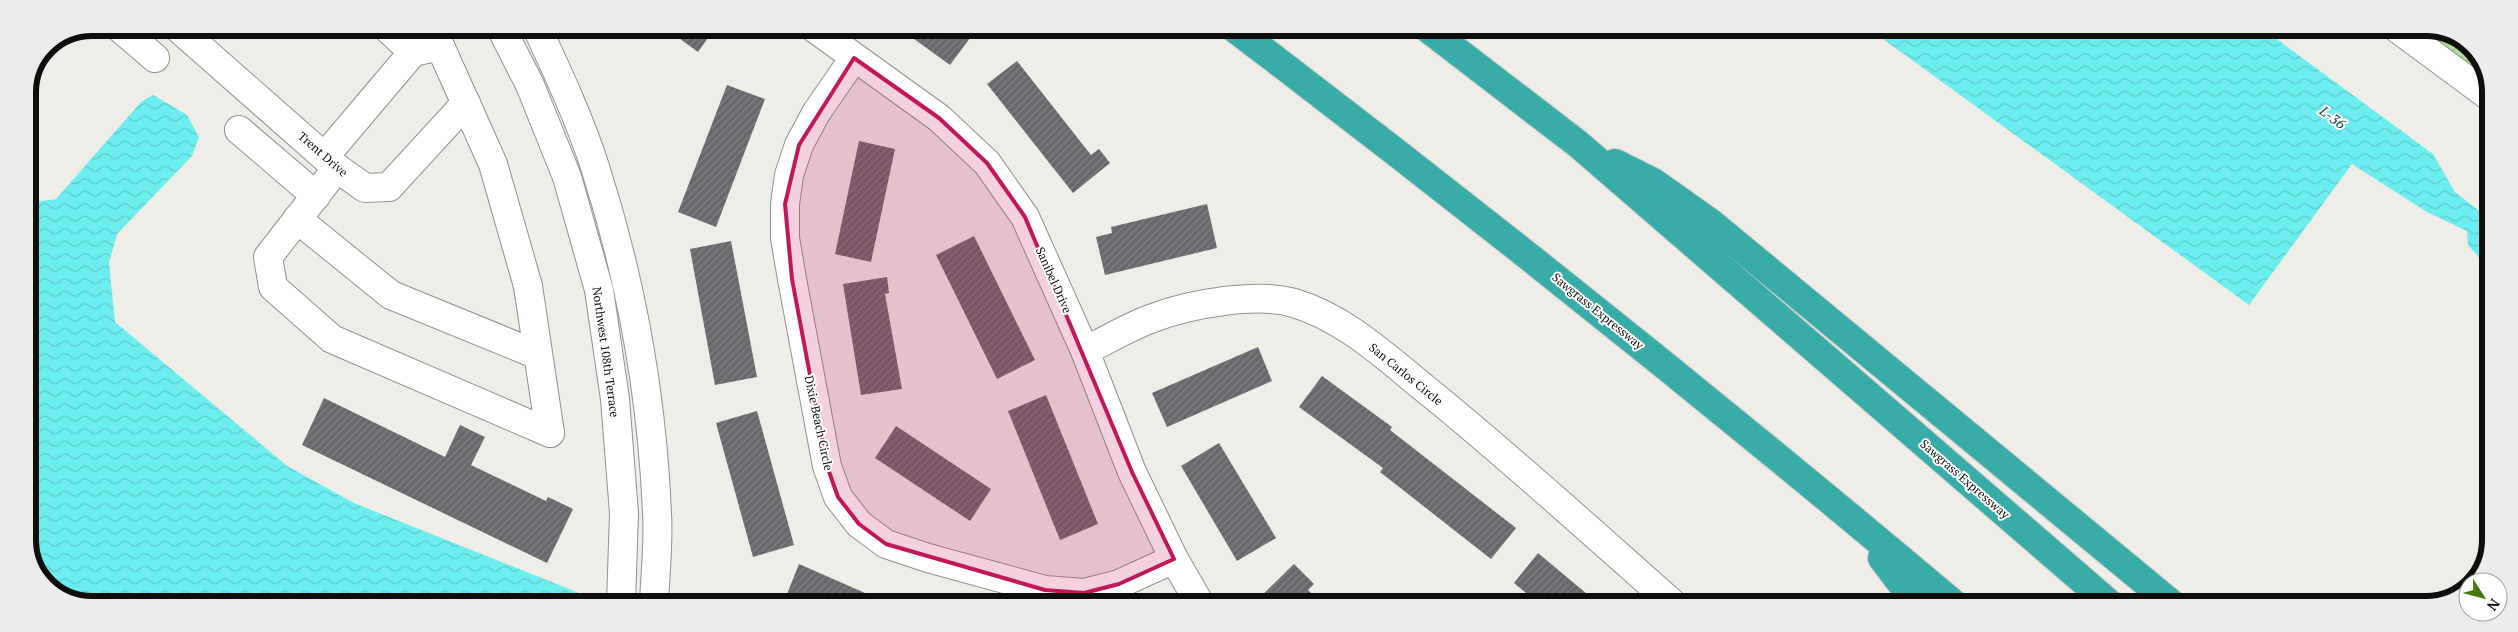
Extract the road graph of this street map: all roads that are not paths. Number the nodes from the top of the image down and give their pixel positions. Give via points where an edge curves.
1 (129, 36) edge
2 (187, 36) edge
3 (396, 36) edge
4 (505, 36) edge
5 (541, 36) edge
6 (825, 36) edge
7 (1244, 36) edge
8 (1437, 36) edge
9 (2407, 36) edge
10 (434, 37) edge
11 (413, 52) junction
12 (155, 58) dead end
13 (854, 58) junction
14 (2482, 91) edge
15 (466, 103) junction
16 (239, 130) dead end
17 (1578, 144) junction
18 (331, 162) junction
19 (316, 196) junction
20 (297, 220) junction
21 (1085, 351) junction
22 (538, 355) junction
23 (1854, 520) junction
24 (1174, 559) junction
25 (621, 596) edge
26 (654, 596) edge
27 (1195, 596) edge
28 (1665, 596) edge
29 (1911, 596) edge
30 (1944, 596) edge
31 (2101, 596) edge
32 (2162, 596) edge

1 - 12 street
2 - 18 street, Trent Drive
3 - 11 street
4 - 25 street, Northwest 108th Terrace via 530,85 567,177 599,290 614,399 624,513
5 - 26 street via 595,166 626,280 649,411 658,514
6 - 13 street, Sanibel Drive
7 - 23 highway, Sawgrass Expressway via 1630,335
8 - 17 highway, Sawgrass Expressway
9 - 14 street
10 - 11 street
10 - 15 street
11 - 18 street
13 - 21 street, Sanibel Drive via 939,118 987,162 1026,217
13 - 24 street, Dixie Beach Circle via 816,113 799,145 789,175 785,204 785,238 792,279 827,466 838,497 859,524 886,544 1045,590 1084,592 1119,584
15 - 18 street, Trent Drive via 389,188 365,188
15 - 22 street via 493,164 528,286
16 - 19 street
17 - 31 highway, Sawgrass Expressway
17 - 32 highway via 1653,182 1711,223
18 - 19 street
19 - 20 street
20 - 22 street via 391,296
20 - 22 street via 268,257 273,287 332,338 550,433
21 - 24 street, Sanibel Drive via 1132,472
21 - 28 street, San Carlos Circle via 1153,318 1246,298 1293,302 1332,318 1368,343 1504,454
23 - 29 highway
23 - 30 highway, Sawgrass Expressway
24 - 27 street, Sanibel Drive

